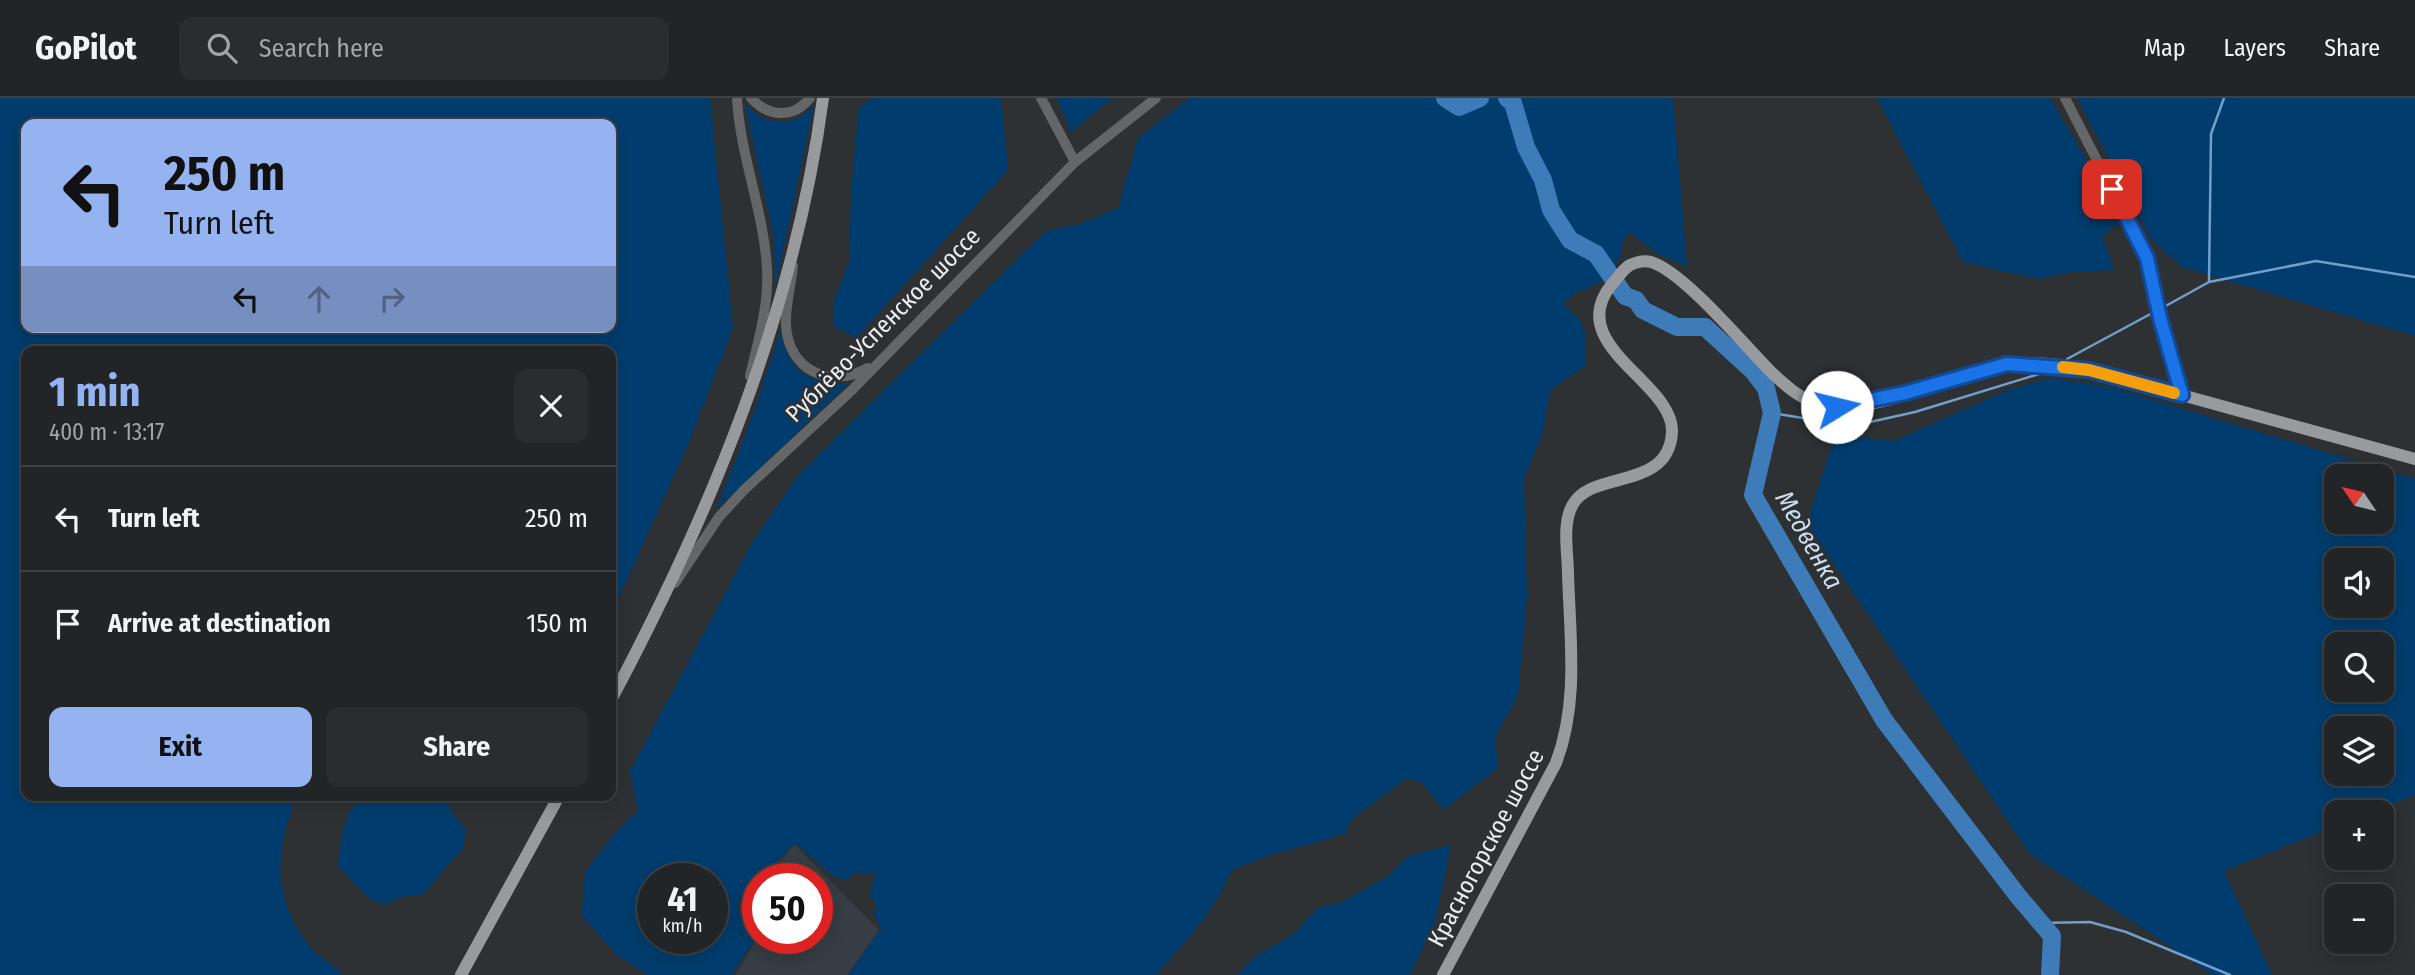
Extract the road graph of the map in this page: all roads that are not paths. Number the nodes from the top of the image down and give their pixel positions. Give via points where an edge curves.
1 (737, 98) edge
2 (751, 98) edge
3 (810, 98) edge
4 (823, 98) edge
5 (1041, 98) edge
6 (1156, 98) edge
7 (2065, 98) edge
8 (1076, 162) junction
9 (796, 249) junction
10 (877, 362) junction
11 (2182, 395) junction
12 (742, 407) junction
13 (2415, 459) edge
14 (663, 603) junction
15 (616, 690) edge
16 (556, 801) edge
17 (461, 975) edge
18 (1443, 975) edge

1 - 12 street via 767,270 761,332
2 - 3 street via 765,110 787,113
4 - 9 main road, Рублёво-Успенское шоссе
5 - 8 street
6 - 8 street, Рублёво-Успенское шоссе
7 - 11 street via 2147,258
8 - 10 street, Рублёво-Успенское шоссе
9 - 10 street via 786,324 795,356 818,375 835,379 855,375
9 - 12 main road, Рублёво-Успенское шоссе
10 - 14 street, Рублёво-Успенское шоссе via 719,517
11 - 13 main road, Красногорское шоссе
11 - 18 main road, Красногорское шоссе via 2089,370 2007,364 1865,403 1817,404 1788,388 1674,276 1651,262 1625,268 1600,304 1604,329 1620,361 1665,408 1671,421 1669,446 1653,466 1594,488 1572,506 1567,533 1572,683 1564,743
12 - 14 main road, Рублёво-Успенское шоссе
14 - 15 main road, Рублёво-Успенское шоссе
16 - 17 main road

